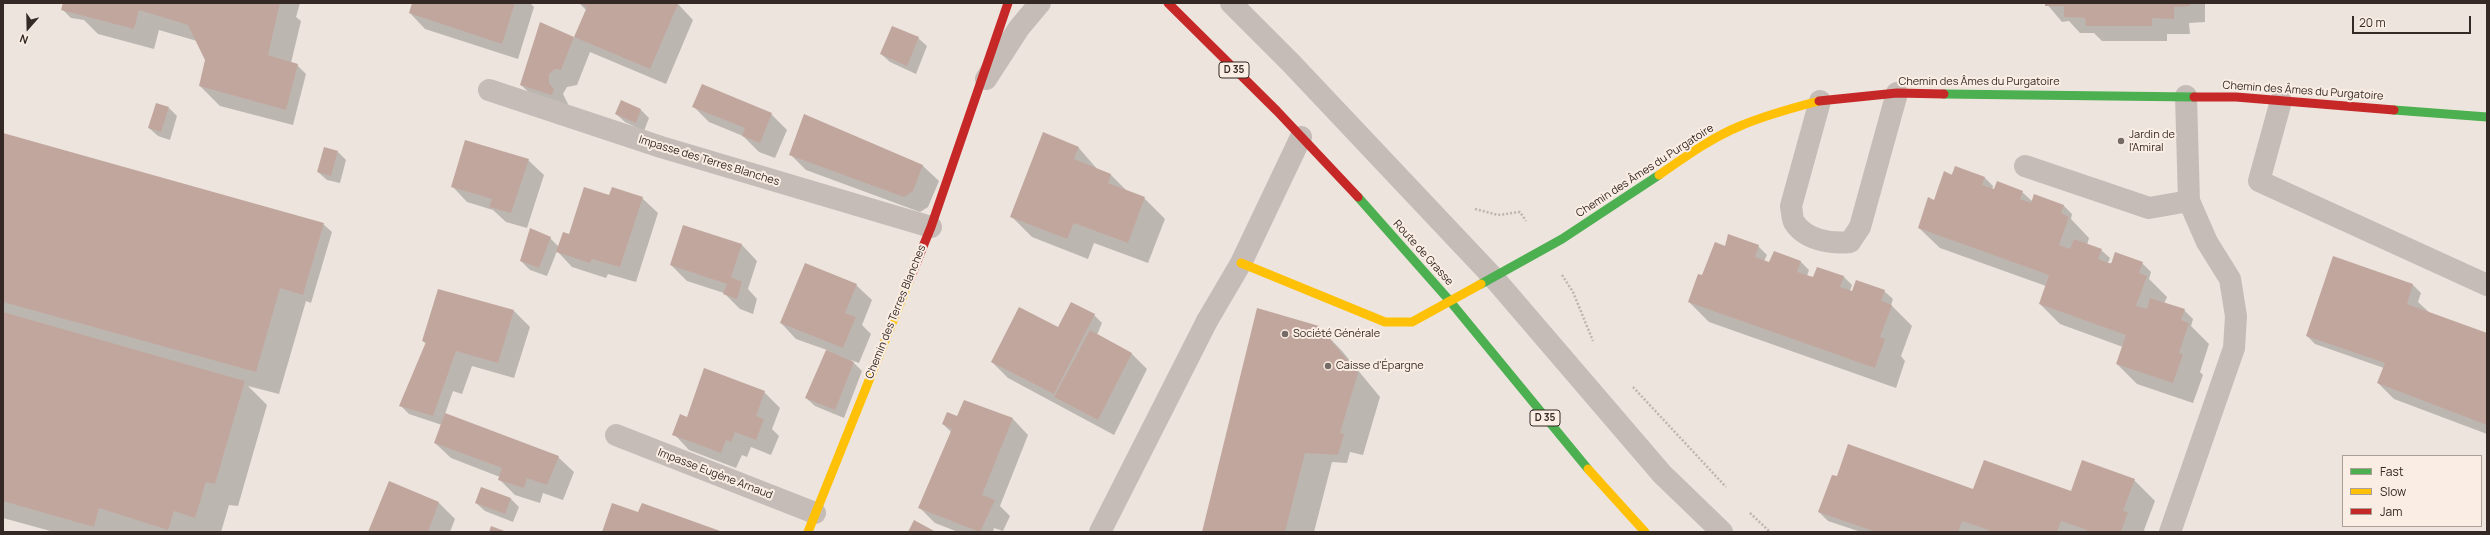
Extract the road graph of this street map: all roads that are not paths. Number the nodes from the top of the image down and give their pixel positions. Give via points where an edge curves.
1 (1008, 3) edge
2 (1040, 3) edge
3 (1168, 3) edge
4 (1232, 3) edge
5 (489, 90) dead end
6 (979, 90) junction
7 (1897, 93) junction
8 (2186, 96) junction
9 (1820, 101) junction
10 (2280, 101) junction
11 (2487, 118) edge
12 (1301, 137) junction
13 (2025, 166) dead end
14 (2189, 201) junction
15 (931, 227) junction
16 (1241, 263) junction
17 (1493, 277) junction
18 (2487, 285) edge
19 (1449, 301) junction
20 (616, 435) dead end
21 (811, 523) edge
22 (1100, 532) edge
23 (1645, 532) edge
24 (1722, 532) edge
25 (2170, 532) edge

1 - 6 street, Chemin des Terres Blanches
2 - 6 street, Chemin des Terres Blanches via 1019,28
3 - 12 street, Route de Grasse / D 35
4 - 17 street
5 - 15 street, Impasse des Terres Blanches via 661,147
6 - 15 street, Chemin des Terres Blanches
7 - 8 street, Chemin des Âmes du Purgatoire
7 - 9 street, Chemin des Âmes du Purgatoire
7 - 9 street via 1860,227 1850,242 1833,244 1807,235 1794,221 1791,206
8 - 10 street, Chemin des Âmes du Purgatoire
8 - 14 street
9 - 17 street, Chemin des Âmes du Purgatoire via 1780,111 1738,126 1697,149 1562,239
10 - 11 street, Chemin des Âmes du Purgatoire
10 - 18 street via 2259,181
12 - 16 street
12 - 19 street, Route de Grasse / D 35
13 - 14 street via 2149,208
14 - 25 street via 2207,242 2230,279 2236,316 2234,348
15 - 21 street, Chemin des Terres Blanches
16 - 19 street, Chemin des Âmes du Purgatoire via 1385,322 1412,322
16 - 22 street via 1207,321
17 - 19 street, Chemin des Âmes du Purgatoire
17 - 24 street via 1662,474
19 - 23 street, Route de Grasse / D 35 via 1572,450
20 - 21 street, Impasse Eugène Arnaud

